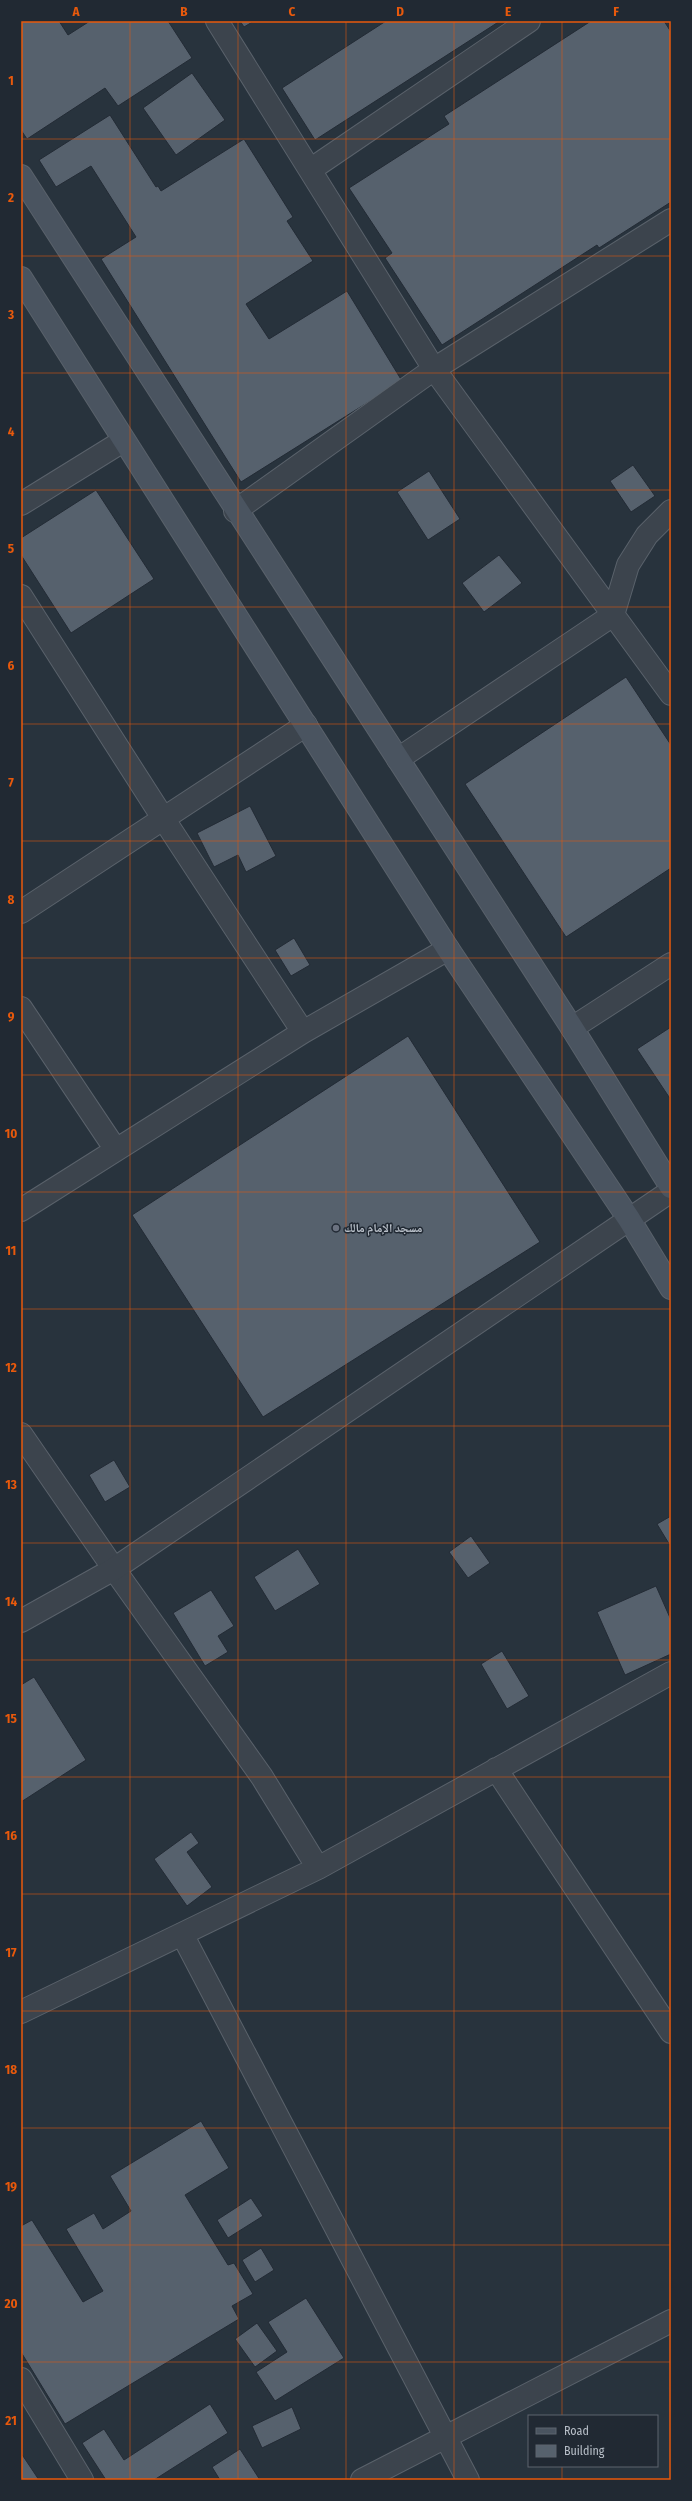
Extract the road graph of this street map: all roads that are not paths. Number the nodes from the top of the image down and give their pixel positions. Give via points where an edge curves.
1 (217, 21) edge
2 (529, 21) edge
3 (310, 170) junction
4 (22, 178) edge
5 (671, 220) edge
6 (21, 278) edge
7 (434, 368) junction
8 (123, 441) junction
9 (21, 504) edge
10 (236, 510) junction
11 (671, 511) edge
12 (21, 596) edge
13 (613, 615) junction
14 (671, 694) edge
15 (306, 725) junction
16 (398, 759) junction
17 (163, 818) junction
18 (21, 912) edge
19 (448, 949) junction
20 (671, 964) edge
21 (21, 1008) edge
22 (572, 1028) junction
23 (304, 1032) junction
24 (116, 1150) junction
25 (671, 1187) edge
26 (671, 1191) edge
27 (21, 1210) edge
28 (629, 1219) junction
29 (671, 1288) edge
30 (21, 1434) edge
31 (114, 1569) junction
32 (21, 1621) edge
33 (671, 1673) edge
34 (496, 1769) junction
35 (318, 1868) junction
36 (182, 1934) junction
37 (21, 2012) edge
38 (671, 2032) edge
39 (671, 2321) edge
40 (21, 2379) edge
41 (444, 2438) junction
42 (82, 2480) edge
43 (362, 2480) edge
44 (468, 2480) edge

1 - 3 street
2 - 3 street
3 - 7 street
4 - 10 main road
5 - 7 street
6 - 8 main road
7 - 10 street
7 - 13 street via 580,566
8 - 9 street
8 - 15 main road
10 - 16 main road
11 - 13 street via 647,535 628,565
12 - 17 street
13 - 14 street
13 - 16 street
15 - 17 street
15 - 19 main road
16 - 22 main road
17 - 18 street
17 - 23 street
19 - 23 street
19 - 28 main road
20 - 22 street
21 - 24 street
22 - 25 main road
23 - 24 street
24 - 27 street
26 - 28 street
28 - 29 main road
28 - 31 street
30 - 31 street
31 - 32 street
31 - 35 street via 262,1777
33 - 34 street
34 - 35 street
34 - 38 street
35 - 36 street
36 - 37 street
36 - 41 street
39 - 41 street
40 - 42 street
41 - 43 street
41 - 44 street

